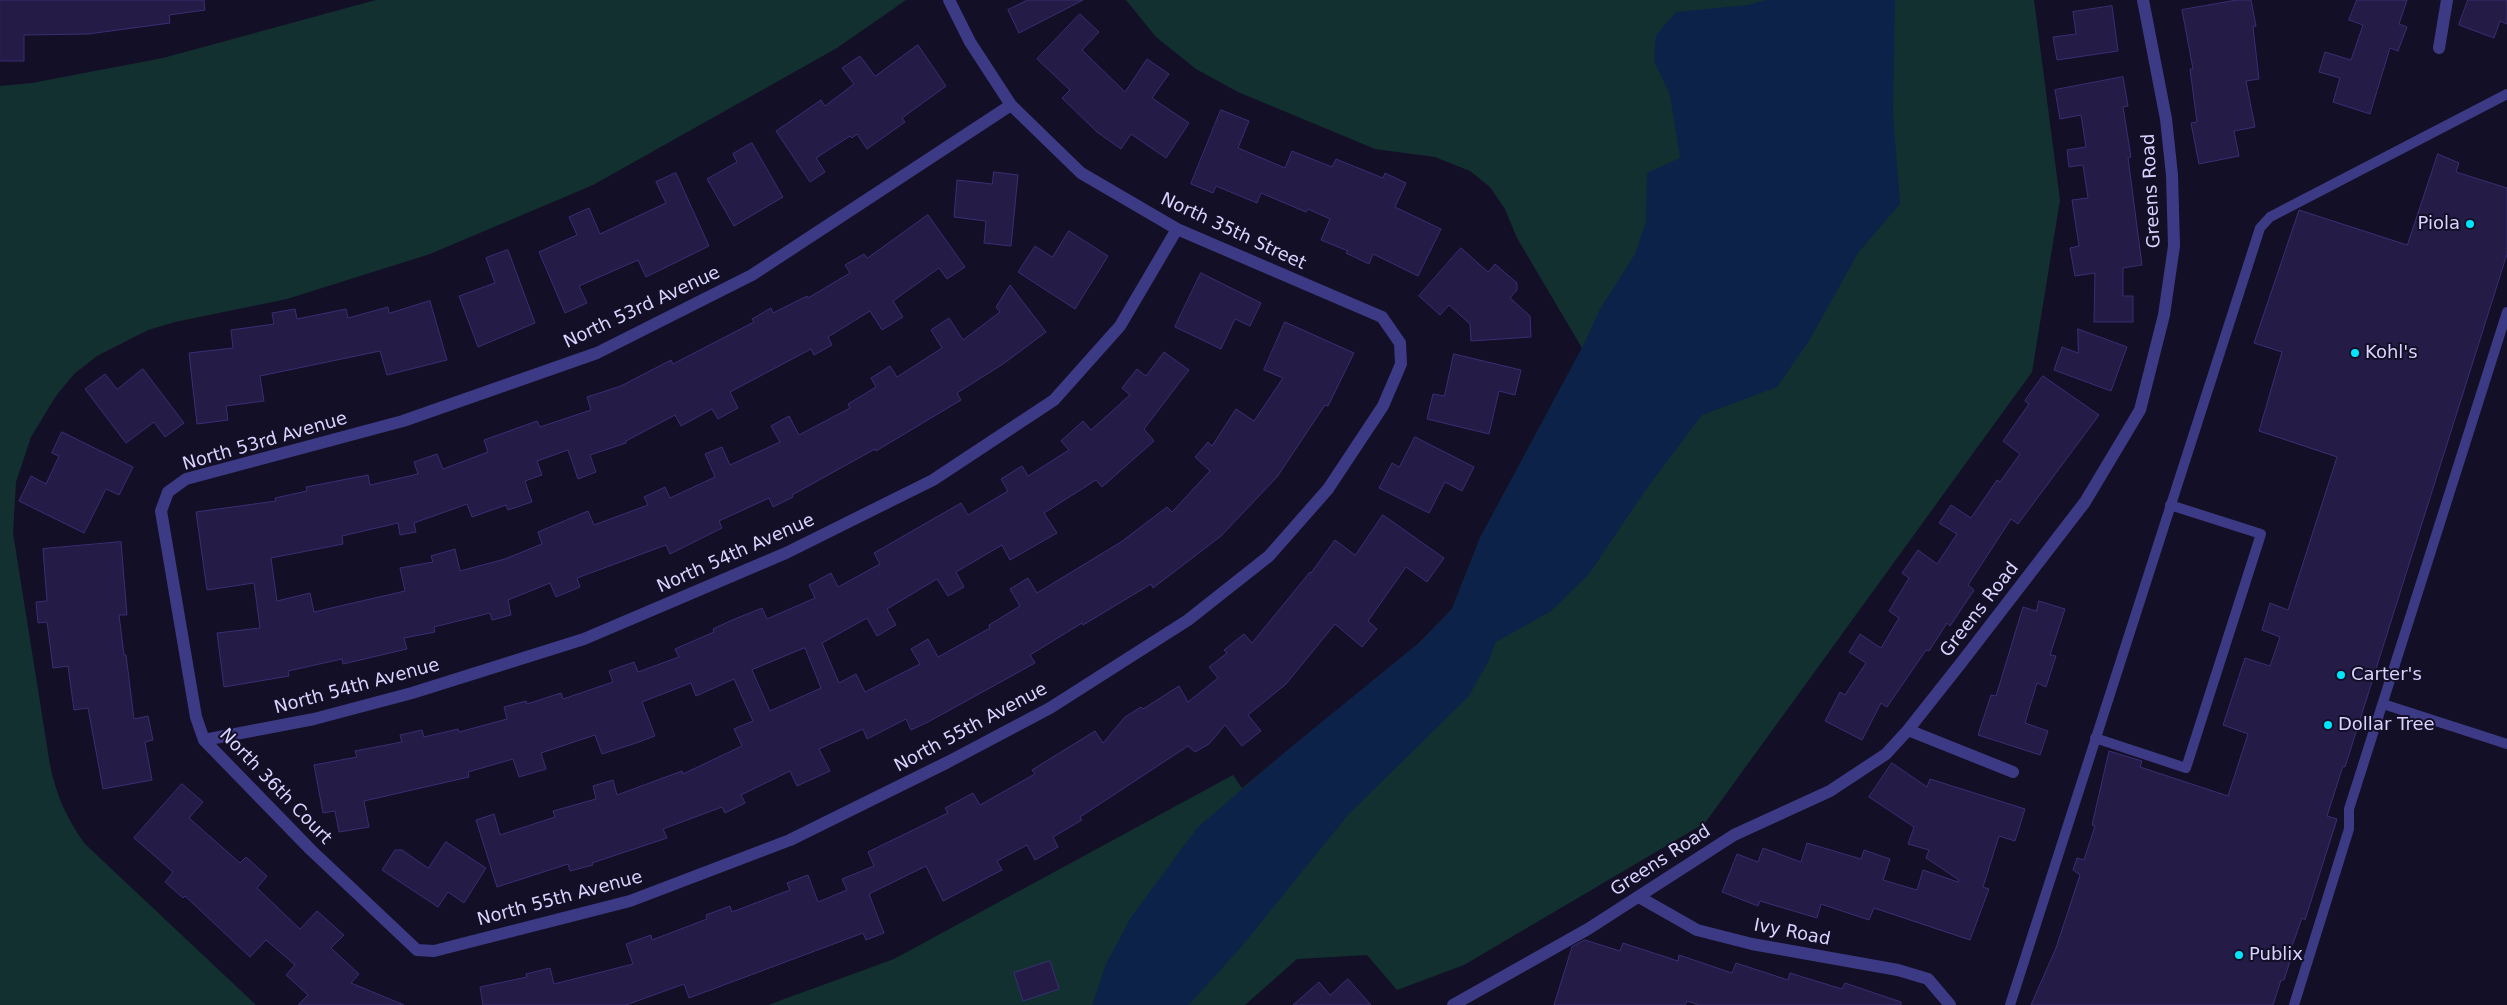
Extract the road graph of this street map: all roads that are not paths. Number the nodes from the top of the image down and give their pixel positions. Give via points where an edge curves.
1 (949, 0) edge
2 (2143, 0) edge
3 (2448, 0) edge
4 (2438, 48) dead end
5 (2507, 94) edge
6 (1011, 105) junction
7 (1177, 229) junction
8 (2507, 312) edge
9 (1400, 343) joint
10 (168, 492) joint
11 (2170, 506) junction
12 (2382, 704) junction
13 (1908, 730) junction
14 (2095, 738) junction
15 (204, 740) junction
16 (2507, 744) edge
17 (2013, 772) dead end
18 (1639, 897) junction
19 (417, 950) joint
20 (1454, 1005) edge
21 (1950, 1005) edge
22 (2010, 1005) edge
23 (2294, 1005) edge

1 - 6 street, North 35th Street via 970,42
2 - 13 street, Greens Road via 2166,119 2174,246 2164,314 2140,410 2085,502
3 - 4 street
5 - 11 lane via 2270,217 2260,228
6 - 7 street, North 35th Street via 1081,173
6 - 10 street, North 53rd Avenue via 752,275 597,353 403,421 186,479
7 - 9 street, North 35th Street via 1382,316
7 - 15 street, North 54th Avenue via 1120,326 1054,400 933,480 786,553 584,639 323,716
8 - 12 lane
9 - 19 street, North 55th Avenue via 1401,364 1382,406 1328,489 1269,556 1188,620 1050,708 790,840 630,902 434,951
10 - 15 street, North 36th Court via 161,511 196,717
11 - 14 lane
11 - 14 lane via 2261,534 2186,768
12 - 16 lane
12 - 23 lane via 2349,809 2349,829
13 - 17 street
13 - 18 street, Greens Road via 1886,754 1830,791 1734,835
14 - 22 lane
15 - 19 street, North 36th Court via 311,850
18 - 20 street, Greens Road
18 - 21 street, Ivy Road via 1697,930 1752,944 1898,970 1928,979

